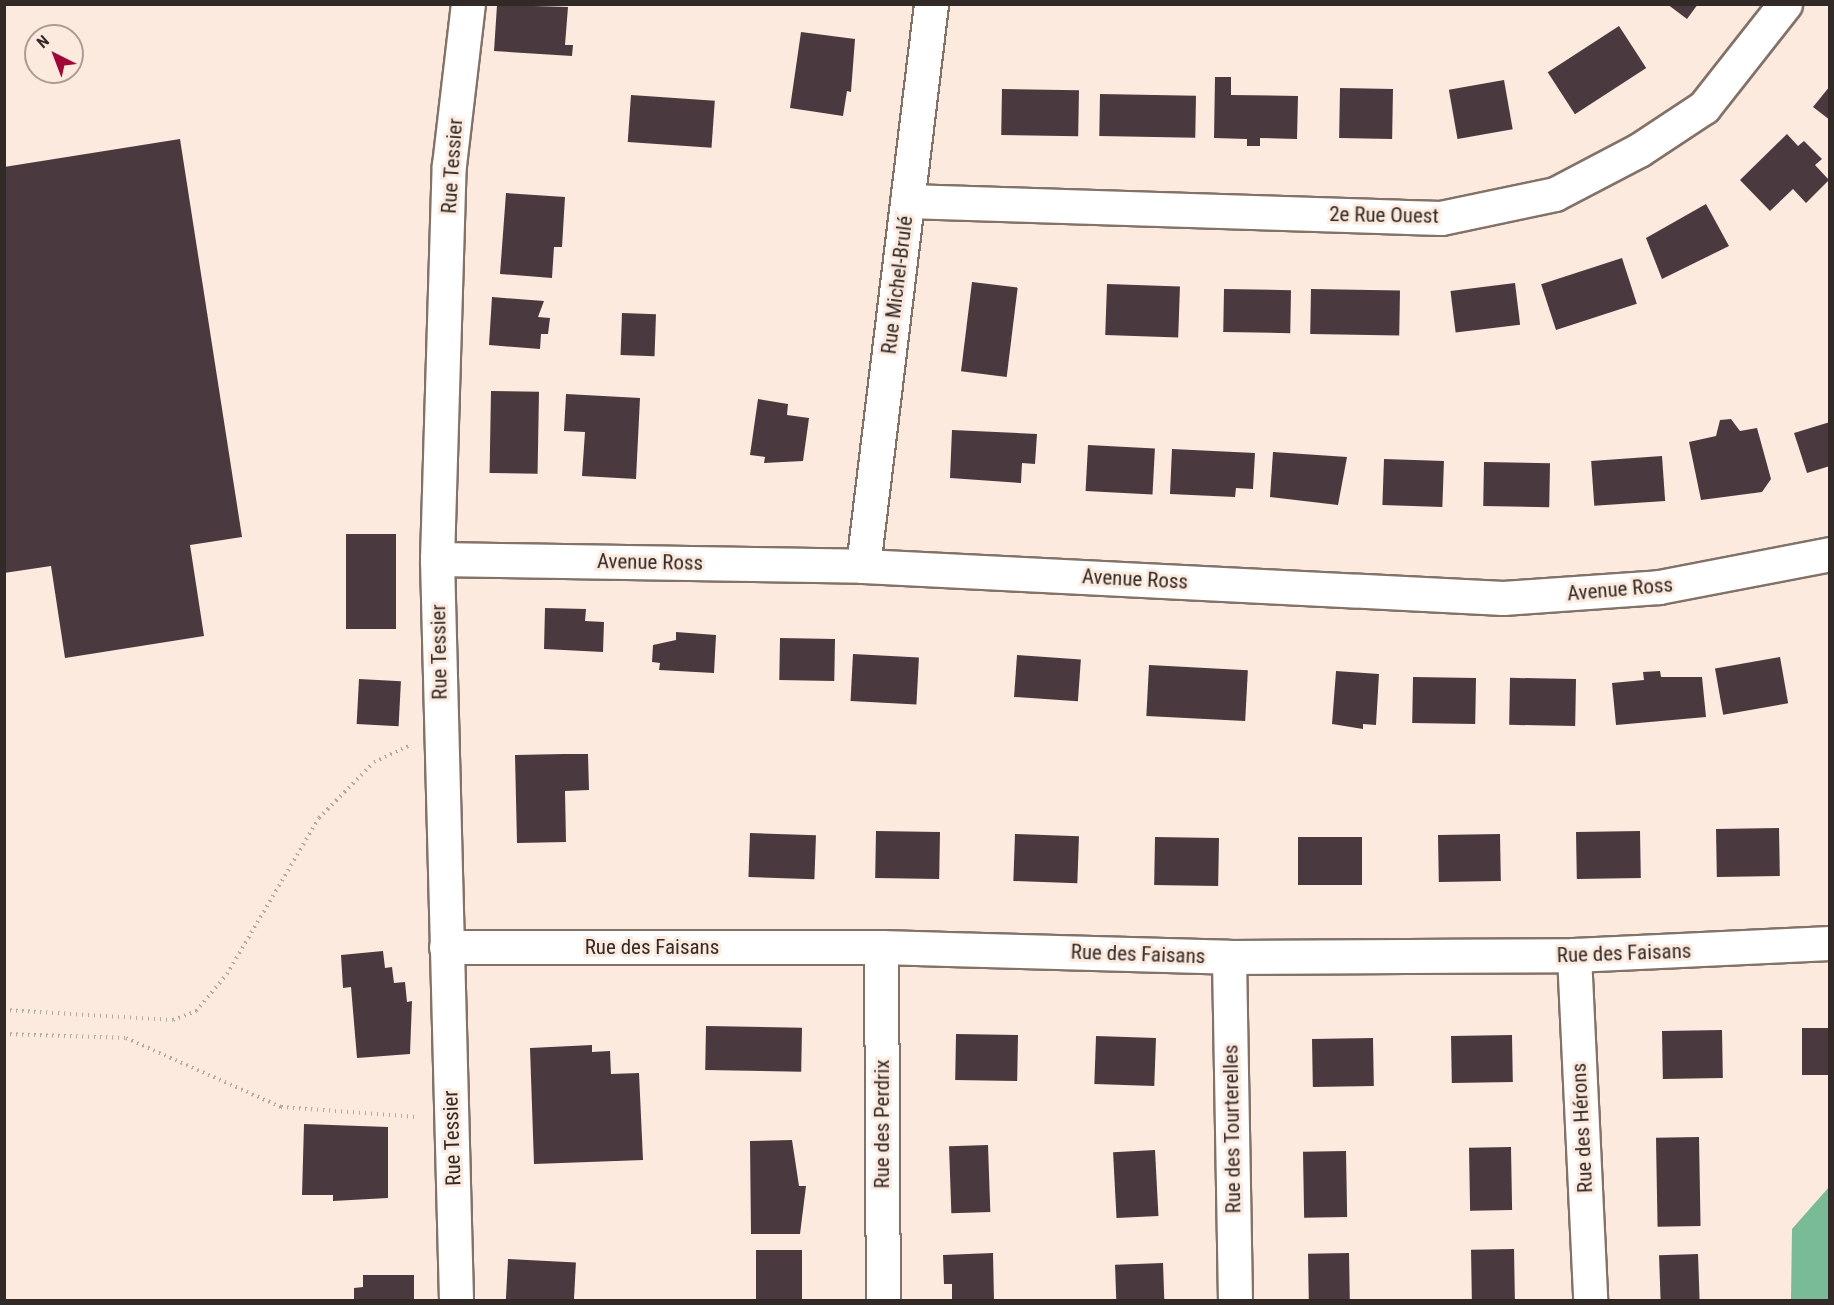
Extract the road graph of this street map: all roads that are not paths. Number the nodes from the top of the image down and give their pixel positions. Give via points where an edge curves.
1 (468, 4) edge
2 (931, 4) edge
3 (1785, 4) edge
4 (907, 201) junction
5 (1830, 554) edge
6 (437, 559) junction
7 (863, 566) junction
8 (1830, 943) edge
9 (446, 947) junction
10 (881, 947) junction
11 (1574, 955) junction
12 (1229, 957) junction
13 (456, 1300) edge
14 (883, 1300) edge
15 (1235, 1300) edge
16 (1590, 1300) edge

1 - 6 street, Rue Tessier via 449,165
2 - 4 street, Rue Michel-Brulé
3 - 4 street, 2e Rue Ouest via 1704,107 1640,150 1555,194 1441,218
4 - 7 street, Rue Michel-Brulé
5 - 7 street, Avenue Ross via 1659,587 1503,598
6 - 7 street, Avenue Ross
6 - 9 street, Rue Tessier
8 - 11 street, Rue des Faisans
9 - 10 street, Rue des Faisans
9 - 13 street, Rue Tessier
10 - 12 street, Rue des Faisans
10 - 14 street, Rue des Perdrix
11 - 12 street, Rue des Faisans
11 - 16 street, Rue des Hérons
12 - 15 street, Rue des Tourterelles

